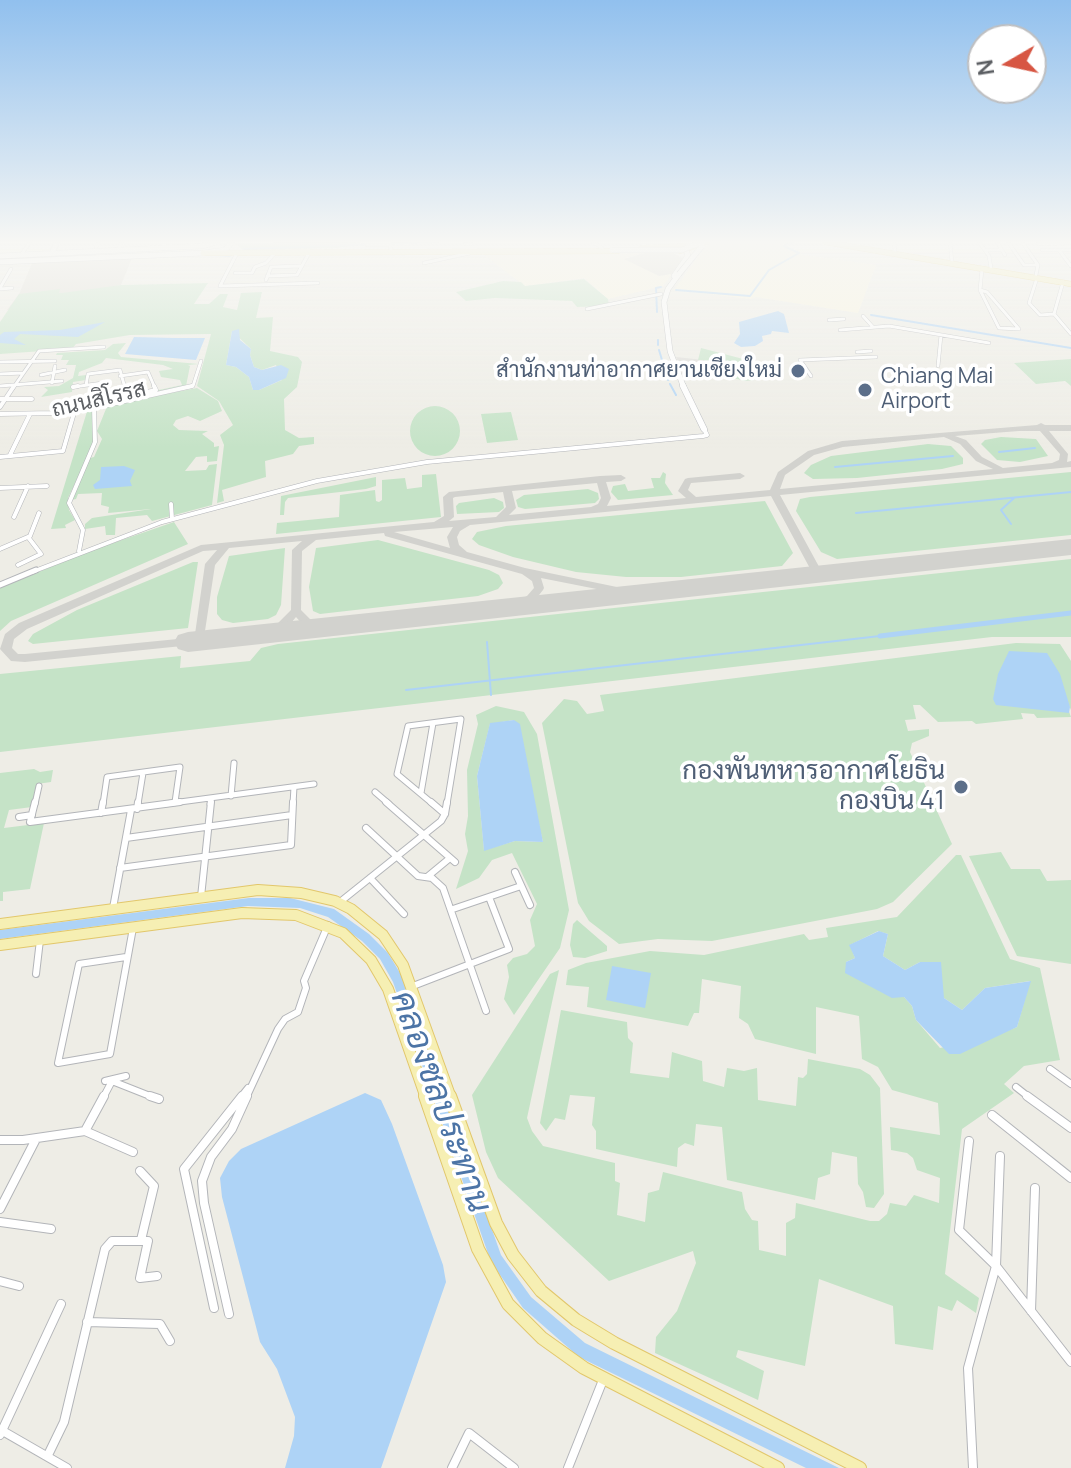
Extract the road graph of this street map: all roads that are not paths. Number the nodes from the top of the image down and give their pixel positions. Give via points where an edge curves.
1 (660, 311) edge
2 (990, 311) edge
3 (1002, 311) edge
4 (1036, 311) edge
5 (1055, 311) edge
6 (1054, 314) junction
7 (992, 315) junction
8 (863, 316) dead end
9 (1007, 316) junction
10 (844, 319) dead end
11 (829, 320) dead end
12 (1060, 320) junction
13 (1071, 320) edge
14 (873, 327) junction
15 (840, 330) dead end
16 (1071, 334) edge
17 (941, 335) junction
18 (989, 343) dead end
19 (104, 347) dead end
20 (871, 351) dead end
21 (857, 352) dead end
22 (876, 357) dead end
23 (31, 361) junction
24 (201, 361) dead end
25 (0, 362) edge
26 (125, 364) dead end
27 (938, 366) dead end
28 (54, 372) junction
29 (23, 373) junction
30 (120, 373) junction
31 (0, 374) edge
32 (811, 376) dead end
33 (52, 383) junction
34 (103, 383) dead end
35 (176, 383) dead end
36 (38, 385) junction
37 (86, 385) junction
38 (0, 386) edge
39 (14, 386) junction
40 (73, 387) dead end
41 (156, 390) junction
42 (127, 395) junction
43 (3, 399) edge
44 (32, 399) dead end
45 (76, 406) junction
46 (0, 407) edge
47 (3, 414) edge
48 (30, 414) junction
49 (0, 423) edge
50 (704, 429) joint
51 (10, 456) junction
52 (0, 457) edge
53 (28, 486) junction
54 (47, 486) dead end
55 (2, 488) edge
56 (0, 496) edge
57 (171, 504) dead end
58 (39, 513) dead end
59 (14, 517) dead end
60 (172, 519) junction
61 (28, 537) junction
62 (0, 549) edge
63 (79, 552) junction
64 (18, 565) dead end
65 (0, 585) edge
66 (433, 723) junction
67 (234, 763) dead end
68 (143, 773) junction
69 (314, 784) dead end
70 (39, 786) dead end
71 (294, 787) junction
72 (375, 792) dead end
73 (420, 794) junction
74 (231, 796) junction
75 (211, 798) junction
76 (175, 802) junction
77 (134, 809) junction
78 (101, 813) junction
79 (445, 814) junction
80 (32, 815) junction
81 (292, 815) junction
82 (19, 817) dead end
83 (207, 827) junction
84 (366, 828) dead end
85 (425, 836) junction
86 (126, 838) junction
87 (204, 856) junction
88 (399, 857) junction
89 (120, 868) junction
90 (515, 872) dead end
91 (427, 877) junction
92 (370, 878) junction
93 (521, 886) junction
94 (201, 897) junction
95 (489, 897) junction
96 (339, 903) junction
97 (530, 905) dead end
98 (113, 909) junction
99 (453, 909) junction
100 (404, 914) dead end
101 (0, 924) edge
102 (328, 925) junction
103 (133, 927) junction
104 (40, 940) junction
105 (0, 945) edge
106 (126, 957) junction
107 (472, 964) junction
108 (36, 974) dead end
109 (413, 986) junction
110 (486, 1011) dead end
111 (1050, 1069) dead end
112 (126, 1076) dead end
113 (108, 1081) junction
114 (254, 1082) junction
115 (1071, 1084) edge
116 (1016, 1087) dead end
117 (159, 1099) dead end
118 (992, 1115) dead end
119 (1071, 1128) edge
120 (85, 1131) junction
121 (37, 1138) junction
122 (0, 1140) edge
123 (969, 1141) dead end
124 (133, 1152) dead end
125 (1000, 1156) dead end
126 (140, 1171) dead end
127 (1071, 1178) edge
128 (1035, 1188) dead end
129 (0, 1209) edge
130 (0, 1222) edge
131 (51, 1229) dead end
132 (141, 1240) junction
133 (996, 1266) junction
134 (157, 1276) dead end
135 (0, 1281) edge
136 (19, 1286) dead end
137 (61, 1304) dead end
138 (214, 1308) dead end
139 (1031, 1311) junction
140 (229, 1314) dead end
141 (87, 1322) junction
142 (170, 1341) dead end
143 (1071, 1362) edge
144 (604, 1379) junction
145 (0, 1432) edge
146 (48, 1455) junction
147 (67, 1468) edge
148 (452, 1468) edge
149 (514, 1468) edge
150 (568, 1468) edge
151 (778, 1468) edge
152 (860, 1468) edge
153 (973, 1468) edge

1 - 50 main road via 666,358
2 - 7 street
3 - 9 street
4 - 6 street
5 - 6 street
6 - 12 street
7 - 9 street
7 - 9 street via 999,328 1019,329
8 - 14 street
10 - 11 street
12 - 13 street
12 - 16 street
14 - 15 street
14 - 17 street
17 - 18 street
17 - 27 street
19 - 23 street via 39,351
20 - 21 street
22 - 32 street via 800,360
23 - 25 street
23 - 28 street via 55,364
23 - 29 street
24 - 63 street via 193,386 94,408 95,442 69,503 83,530
26 - 30 street
28 - 33 street
28 - 33 street via 64,370 61,381
28 - 36 street via 41,373
29 - 31 street
29 - 39 street
30 - 37 street via 88,374
30 - 41 street, ถนนสิโรรส via 148,372
30 - 42 street
33 - 36 street
34 - 37 street
35 - 41 street
36 - 39 street
37 - 40 street
38 - 39 street
39 - 43 street
41 - 42 street, ถนนสิโรรส
42 - 45 street, ถนนสิโรรส
43 - 44 street
43 - 46 street
45 - 48 street, ถนนสิโรรส
45 - 51 street via 63,451
47 - 48 street, ถนนสิโรรส
47 - 49 street
48 - 51 street
50 - 60 street via 703,436 377,469
51 - 52 street
53 - 54 street
53 - 55 street
53 - 59 street
55 - 56 street
57 - 60 street
58 - 61 street
60 - 63 street
61 - 62 street
61 - 64 street via 41,554
63 - 65 street
66 - 73 street
66 - 73 street via 408,726 397,774
66 - 79 street via 461,719
67 - 74 street
68 - 76 street via 180,767
68 - 77 street
68 - 78 street via 107,777
69 - 71 street
70 - 80 street
71 - 74 street
71 - 81 street
72 - 85 street
73 - 79 street
74 - 75 street
75 - 76 street
75 - 83 street
76 - 77 street
77 - 78 street
77 - 86 street
78 - 80 street via 30,822
79 - 85 street
80 - 82 street
81 - 83 street
81 - 87 street via 291,845
83 - 86 street
83 - 87 street
84 - 88 street
85 - 88 street
85 - 91 street via 453,860
86 - 89 street
87 - 89 street
87 - 94 street
88 - 91 street via 418,876
88 - 92 street
89 - 98 street
90 - 93 street
91 - 99 street via 443,888
92 - 96 street
92 - 100 street
93 - 95 street
93 - 97 street
94 - 96 main road via 282,890
94 - 98 main road
95 - 99 street
95 - 107 street via 509,949
96 - 109 main road via 383,935
98 - 101 main road
99 - 107 street
102 - 103 main road via 296,915 259,913
102 - 114 street via 304,981 298,1012 281,1024
102 - 144 main road via 358,945 381,973 492,1278 529,1327
103 - 104 main road
103 - 106 street
104 - 105 main road
104 - 108 street
106 - 106 street via 110,1054 58,1063 79,964
107 - 109 street
107 - 110 street
109 - 152 main road via 496,1223 541,1291 614,1343
111 - 115 street
112 - 113 street
113 - 117 street
113 - 120 street
114 - 138 street via 185,1165
114 - 140 street via 202,1181
116 - 119 street
118 - 127 street
120 - 121 street
120 - 124 street
121 - 122 street
121 - 129 street
123 - 133 street via 959,1230
125 - 133 street
126 - 132 street via 154,1186
128 - 139 street
130 - 131 street
132 - 134 street via 148,1241 140,1278
132 - 141 street via 109,1244
133 - 139 street
133 - 153 street via 968,1368
135 - 136 street
137 - 145 street
139 - 143 street
141 - 142 street via 160,1324
141 - 146 street via 64,1422
144 - 150 street
144 - 151 main road
145 - 146 street
146 - 147 street
148 - 149 street via 469,1433

